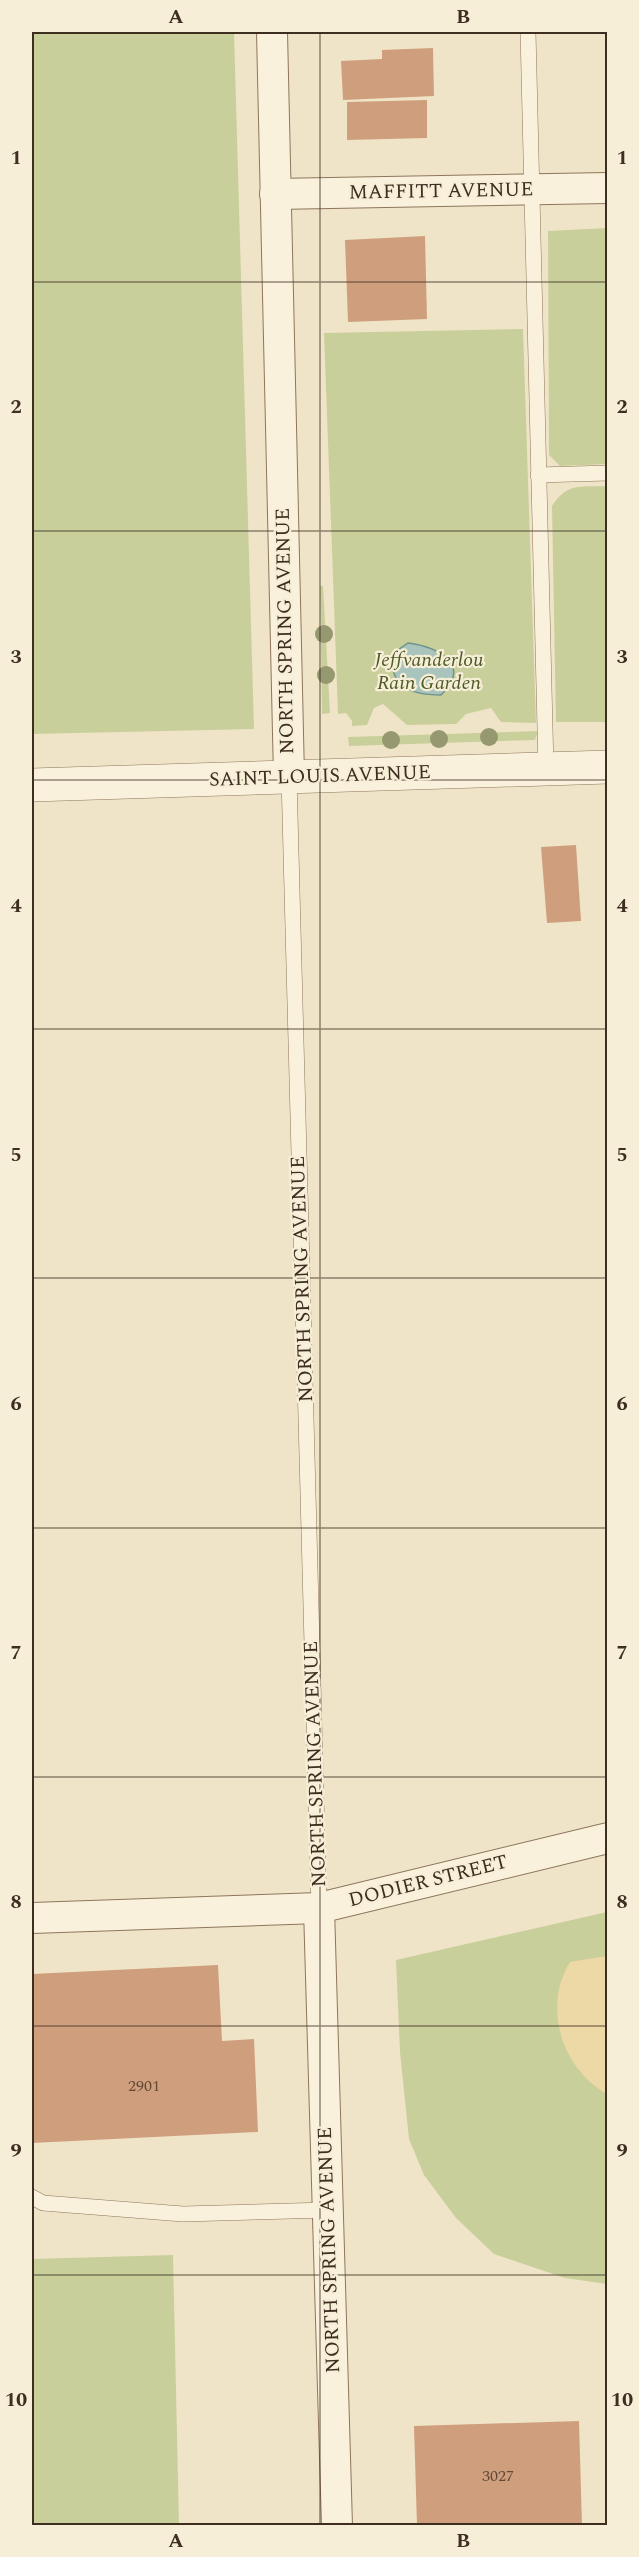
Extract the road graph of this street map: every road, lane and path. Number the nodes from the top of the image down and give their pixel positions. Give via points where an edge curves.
1 (272, 32) edge
2 (528, 32) edge
3 (608, 188) edge
4 (532, 189) junction
5 (275, 194) junction
6 (608, 473) edge
7 (538, 475) junction
8 (608, 767) edge
9 (546, 769) junction
10 (289, 777) junction
11 (32, 785) edge
12 (608, 1838) edge
13 (319, 1908) junction
14 (32, 1918) edge
15 (32, 2197) edge
16 (327, 2210) junction
17 (337, 2526) edge

1 - 5 street, NORTH SPRING AVENUE
2 - 4 lane
3 - 4 street, MAFFITT AVENUE
4 - 5 street, MAFFITT AVENUE
4 - 7 lane
5 - 10 street, NORTH SPRING AVENUE
6 - 7 lane
7 - 9 lane
8 - 9 street, SAINT LOUIS AVENUE
9 - 10 street, SAINT LOUIS AVENUE
10 - 11 street, SAINT LOUIS AVENUE
10 - 13 lane, NORTH SPRING AVENUE
12 - 13 street, DODIER STREET
13 - 14 street, DODIER STREET
13 - 16 street, NORTH SPRING AVENUE
15 - 16 lane via 43,2203 183,2214
16 - 17 street, NORTH SPRING AVENUE

